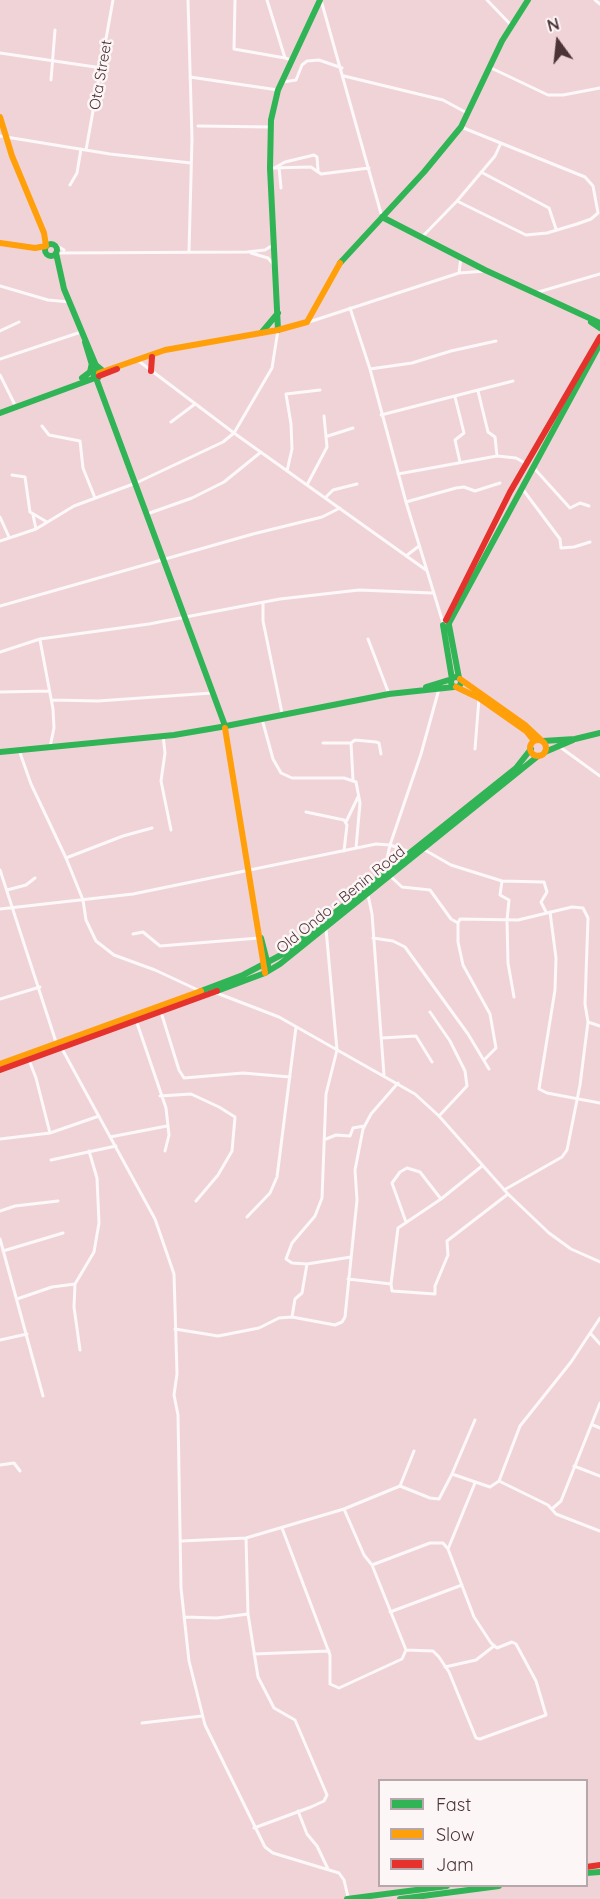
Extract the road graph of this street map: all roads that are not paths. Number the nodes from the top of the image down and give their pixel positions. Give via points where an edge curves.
1 (113, 0) edge
2 (188, 0) edge
3 (235, 0) edge
4 (267, 0) edge
5 (321, 0) edge
6 (487, 0) edge
7 (528, 0) edge
8 (596, 0) edge
9 (600, 4) edge
10 (511, 25) junction
11 (55, 30) dead end
12 (0, 53) edge
13 (288, 59) junction
14 (54, 60) junction
15 (102, 68) junction
16 (342, 68) junction
17 (489, 68) junction
18 (344, 76) junction
19 (190, 77) junction
20 (51, 80) dead end
21 (281, 81) junction
22 (600, 88) edge
23 (278, 90) junction
24 (467, 113) junction
25 (0, 117) edge
26 (198, 126) dead end
27 (271, 127) junction
28 (461, 127) junction
29 (3, 136) edge
30 (501, 144) junction
31 (81, 149) junction
32 (86, 150) junction
33 (191, 163) junction
34 (275, 167) junction
35 (369, 168) junction
36 (318, 170) junction
37 (481, 172) junction
38 (70, 185) dead end
39 (281, 188) dead end
40 (457, 201) junction
41 (382, 217) junction
42 (556, 229) junction
43 (44, 233) junction
44 (422, 237) junction
45 (0, 243) edge
46 (54, 244) junction
47 (273, 245) junction
48 (46, 246) junction
49 (35, 248) junction
50 (65, 251) junction
51 (189, 252) junction
52 (247, 252) junction
53 (56, 253) junction
54 (48, 255) junction
55 (461, 256) junction
56 (56, 264) junction
57 (274, 265) junction
58 (489, 271) junction
59 (459, 273) junction
60 (600, 274) edge
61 (0, 286) edge
62 (534, 294) junction
63 (70, 302) junction
64 (350, 308) junction
65 (278, 313) junction
66 (589, 320) junction
67 (19, 322) dead end
68 (307, 322) junction
69 (600, 323) edge
70 (600, 328) edge
71 (278, 330) junction
72 (0, 331) edge
73 (82, 331) junction
74 (260, 333) junction
75 (600, 337) edge
76 (496, 341) dead end
77 (600, 344) edge
78 (171, 349) junction
79 (152, 357) junction
80 (0, 359) edge
81 (137, 360) junction
82 (370, 369) junction
83 (151, 371) junction
84 (97, 374) junction
85 (0, 375) edge
86 (85, 379) junction
87 (513, 381) dead end
88 (320, 390) dead end
89 (478, 391) junction
90 (455, 397) junction
91 (14, 403) junction
92 (195, 404) junction
93 (0, 411) edge
94 (381, 415) junction
95 (324, 416) dead end
96 (171, 422) dead end
97 (42, 426) dead end
98 (353, 428) dead end
99 (234, 433) junction
100 (327, 436) junction
101 (261, 452) junction
102 (496, 456) junction
103 (460, 462) junction
104 (529, 464) junction
105 (287, 471) junction
106 (398, 474) junction
107 (12, 475) dead end
108 (136, 483) junction
109 (500, 483) dead end
110 (357, 484) dead end
111 (307, 485) junction
112 (521, 487) junction
113 (95, 498) junction
114 (325, 498) junction
115 (406, 502) junction
116 (589, 506) dead end
117 (340, 508) junction
118 (33, 514) junction
119 (147, 514) junction
120 (0, 517) edge
121 (47, 522) junction
122 (36, 529) junction
123 (9, 538) junction
124 (0, 541) edge
125 (590, 542) dead end
126 (419, 546) junction
127 (406, 556) junction
128 (163, 560) junction
129 (426, 570) junction
130 (432, 592) junction
131 (263, 602) junction
132 (0, 606) edge
133 (185, 618) junction
134 (446, 623) junction
135 (40, 639) junction
136 (368, 639) dead end
137 (0, 652) edge
138 (456, 679) junction
139 (455, 687) junction
140 (440, 688) junction
141 (50, 691) junction
142 (408, 691) junction
143 (0, 692) edge
144 (212, 693) junction
145 (389, 694) junction
146 (479, 698) junction
147 (52, 700) junction
148 (282, 713) junction
149 (259, 718) junction
150 (223, 725) junction
151 (600, 733) edge
152 (166, 735) junction
153 (575, 739) junction
154 (539, 741) junction
155 (323, 743) dead end
156 (351, 743) junction
157 (50, 747) junction
158 (560, 747) junction
159 (475, 749) dead end
160 (531, 749) junction
161 (19, 750) junction
162 (0, 752) edge
163 (545, 752) junction
164 (381, 754) dead end
165 (538, 756) junction
166 (600, 776) edge
167 (353, 780) junction
168 (358, 797) junction
169 (306, 812) dead end
170 (346, 822) junction
171 (152, 828) dead end
172 (171, 830) dead end
173 (390, 845) junction
174 (356, 848) junction
175 (423, 849) junction
176 (344, 851) junction
177 (410, 852) junction
178 (66, 858) junction
179 (0, 870) edge
180 (248, 871) junction
181 (387, 874) junction
182 (35, 878) dead end
183 (502, 881) junction
184 (7, 890) junction
185 (368, 896) junction
186 (82, 900) junction
187 (13, 908) junction
188 (0, 909) edge
189 (548, 912) junction
190 (507, 920) junction
191 (458, 922) junction
192 (326, 929) junction
193 (133, 934) dead end
194 (259, 935) junction
195 (373, 938) junction
196 (266, 968) junction
197 (40, 987) junction
198 (210, 990) junction
199 (199, 991) junction
200 (514, 997) dead end
201 (0, 999) edge
202 (160, 1011) junction
203 (430, 1012) dead end
204 (136, 1020) junction
205 (588, 1022) junction
206 (600, 1026) edge
207 (296, 1027) junction
208 (382, 1038) junction
209 (59, 1045) junction
210 (337, 1050) junction
211 (29, 1059) junction
212 (484, 1060) junction
213 (432, 1062) dead end
214 (0, 1064) edge
215 (489, 1069) dead end
216 (0, 1070) edge
217 (384, 1075) junction
218 (290, 1077) junction
219 (398, 1083) junction
220 (160, 1096) junction
221 (576, 1099) junction
222 (600, 1103) edge
223 (99, 1116) junction
224 (439, 1116) junction
225 (364, 1125) junction
226 (168, 1126) junction
227 (50, 1132) junction
228 (110, 1137) junction
229 (0, 1139) edge
230 (326, 1139) junction
231 (116, 1146) junction
232 (165, 1150) dead end
233 (88, 1151) junction
234 (51, 1160) dead end
235 (482, 1166) junction
236 (504, 1190) junction
237 (508, 1194) junction
238 (441, 1199) junction
239 (58, 1201) dead end
240 (196, 1201) dead end
241 (0, 1211) edge
242 (247, 1217) dead end
243 (406, 1222) junction
244 (63, 1233) dead end
245 (0, 1239) edge
246 (3, 1251) junction
247 (351, 1257) junction
248 (600, 1262) edge
249 (307, 1264) junction
250 (348, 1279) junction
251 (75, 1284) junction
252 (390, 1284) junction
253 (18, 1299) junction
254 (292, 1317) junction
255 (600, 1318) edge
256 (176, 1329) junction
257 (27, 1334) junction
258 (591, 1334) junction
259 (0, 1340) edge
260 (600, 1344) edge
261 (80, 1350) dead end
262 (43, 1396) dead end
263 (600, 1403) edge
264 (475, 1420) dead end
265 (593, 1425) junction
266 (600, 1428) edge
267 (414, 1451) dead end
268 (0, 1465) edge
269 (574, 1466) junction
270 (20, 1471) dead end
271 (452, 1474) junction
272 (600, 1476) edge
273 (499, 1481) junction
274 (474, 1483) junction
275 (400, 1486) junction
276 (553, 1508) junction
277 (344, 1509) junction
278 (282, 1528) junction
279 (600, 1531) edge
280 (246, 1538) junction
281 (182, 1541) junction
282 (448, 1549) junction
283 (372, 1565) junction
284 (462, 1585) junction
285 (390, 1612) junction
286 (248, 1614) junction
287 (184, 1617) junction
288 (494, 1646) junction
289 (406, 1650) junction
290 (329, 1651) junction
291 (254, 1654) junction
292 (445, 1667) junction
293 (202, 1716) junction
294 (142, 1723) dead end
295 (298, 1811) junction
296 (254, 1828) junction
297 (328, 1869) junction
298 (439, 1887) edge
299 (491, 1887) edge
300 (348, 1899) edge
301 (400, 1899) edge

1 - 15 street, Ota Street
2 - 19 street
3 - 13 street via 234,49
4 - 13 street
5 - 13 main road
5 - 16 street
6 - 10 street
7 - 10 main road
8 - 9 street
10 - 17 main road
11 - 14 street
12 - 14 street
13 - 21 main road
14 - 15 street
14 - 20 street
15 - 32 street, Ota Street
16 - 18 street
16 - 21 street via 319,60 307,61 302,64 297,80
17 - 22 street via 548,94
17 - 24 main road
18 - 24 street via 443,100
18 - 35 street
19 - 23 street
19 - 33 street
21 - 23 main road
23 - 27 main road
24 - 28 main road
25 - 29 main road
26 - 27 street
27 - 34 main road
28 - 30 street
28 - 41 main road
29 - 31 street
29 - 43 main road
30 - 37 street
30 - 42 street via 591,182 597,216
31 - 32 street
31 - 38 street via 77,173
32 - 33 street
33 - 51 street
34 - 36 street
34 - 36 street via 314,155
34 - 39 street
34 - 47 main road
35 - 36 street via 321,174
35 - 41 street
37 - 40 street
37 - 42 street via 549,208
40 - 42 street via 526,235
40 - 44 street
41 - 44 main road
41 - 68 main road via 340,263
43 - 46 main road
43 - 48 main road
44 - 55 main road
45 - 49 main road
46 - 48 main road
46 - 50 street
46 - 53 main road
47 - 52 street
47 - 57 main road
48 - 49 main road
48 - 54 main road
49 - 54 main road
50 - 51 street
50 - 53 street
51 - 52 street
52 - 57 street via 268,258
53 - 54 main road
53 - 56 main road
54 - 56 main road
55 - 58 main road
55 - 59 street
56 - 63 main road
57 - 65 main road
58 - 59 street
58 - 62 main road
59 - 64 street
60 - 62 street
61 - 63 street
62 - 66 main road
63 - 73 main road
64 - 68 street
64 - 82 street
65 - 71 main road
65 - 74 main road
66 - 69 main road
66 - 70 main road
67 - 72 street
68 - 71 main road
71 - 74 main road
71 - 99 street via 272,368
73 - 80 street
73 - 84 main road
74 - 78 main road
75 - 104 main road
76 - 82 street via 412,363
77 - 104 main road
78 - 79 main road
78 - 81 main road
79 - 81 main road
79 - 83 main road
81 - 83 street
81 - 84 main road
82 - 94 street
83 - 92 street
84 - 86 main road
84 - 86 main road via 90,372
84 - 108 main road
85 - 91 street
86 - 91 main road
86 - 93 main road
87 - 89 street
88 - 105 street via 286,394 292,441
89 - 90 street
89 - 102 street via 488,432 495,437
90 - 94 street
90 - 103 street via 464,433 455,440
91 - 93 main road
92 - 96 street
92 - 99 street
94 - 106 street
95 - 100 street
97 - 113 street via 49,435 80,441 83,468
98 - 100 street
99 - 101 street
99 - 108 street via 223,442
100 - 111 street via 320,465
101 - 105 street
101 - 119 street via 224,482
102 - 103 street
102 - 104 street
103 - 106 street
104 - 112 main road
104 - 116 street via 570,508 580,503
104 - 134 main road
105 - 111 street
106 - 115 street
107 - 118 street via 25,477
108 - 113 street
108 - 119 main road
109 - 115 street via 475,491 456,488
110 - 114 street via 333,490
111 - 114 street
112 - 125 street via 560,539 561,548
112 - 134 main road
113 - 121 street
114 - 117 street
115 - 126 street
117 - 127 street
117 - 128 street via 322,517
118 - 121 street
118 - 122 street
119 - 128 main road
120 - 123 street
121 - 122 street
122 - 123 street
123 - 124 street
126 - 127 street
126 - 129 street
127 - 129 street
128 - 132 street
128 - 133 main road
129 - 130 street
130 - 131 street via 359,590
130 - 134 street
131 - 133 street
131 - 148 street via 263,621
133 - 135 street
133 - 144 main road
134 - 138 main road
135 - 137 street
135 - 141 street
136 - 145 street
138 - 139 main road via 451,684
138 - 142 main road
138 - 154 main road via 525,725
139 - 140 main road
139 - 146 main road
140 - 142 main road
140 - 173 street
141 - 143 street
141 - 147 street
142 - 145 main road
144 - 147 street via 98,701
144 - 150 main road
145 - 148 main road
146 - 154 main road
146 - 159 street
147 - 157 street via 54,728
148 - 149 main road
149 - 150 main road
149 - 167 street via 281,773 296,779
150 - 152 main road
150 - 180 main road
151 - 153 main road, Old Ondo - Benin Road
152 - 157 main road
152 - 172 street via 161,781
153 - 154 main road, Old Ondo - Benin Road
153 - 158 main road, Old Ondo - Benin Road
154 - 160 main road, Old Ondo - Benin Road
154 - 163 main road via 546,747
155 - 156 street
156 - 164 street via 376,741
156 - 167 street
157 - 161 main road
158 - 163 main road, Old Ondo - Benin Road
158 - 166 street
160 - 165 main road
160 - 177 main road, Old Ondo - Benin Road via 516,768
161 - 162 main road
161 - 178 street
163 - 165 main road, Old Ondo - Benin Road
165 - 175 main road, Old Ondo - Benin Road
167 - 168 street
168 - 170 street
168 - 174 street
169 - 170 street
170 - 176 street
171 - 178 street
173 - 174 street
173 - 177 street
173 - 181 street
174 - 176 street
175 - 181 main road, Old Ondo - Benin Road
175 - 183 street via 452,865
176 - 180 street
177 - 181 main road, Old Ondo - Benin Road
178 - 186 street
179 - 184 street
180 - 186 street
180 - 194 main road
181 - 185 main road, Old Ondo - Benin Road
181 - 191 street via 407,888 430,890 451,919
181 - 196 main road, Old Ondo - Benin Road
182 - 184 street
183 - 189 street via 544,882 547,892 542,902
183 - 190 street via 500,895 509,900
184 - 187 street
185 - 192 main road, Old Ondo - Benin Road
185 - 195 street
186 - 187 street
186 - 199 street via 90,929 106,949
187 - 188 street
187 - 197 street
189 - 190 street
189 - 205 street via 572,906 586,911
189 - 221 street via 556,958 555,990 539,1089
190 - 191 street
190 - 200 street
191 - 212 street via 463,965 490,1014 496,1048
192 - 196 main road, Old Ondo - Benin Road
192 - 210 street
193 - 194 street via 143,932 160,946
194 - 196 main road
195 - 208 street
195 - 212 street via 405,947
196 - 198 main road, Old Ondo - Benin Road
197 - 201 street
197 - 209 street
198 - 199 main road, Old Ondo - Benin Road
198 - 202 main road, Old Ondo - Benin Road
198 - 207 street
199 - 209 main road, Old Ondo - Benin Road
202 - 204 main road, Old Ondo - Benin Road
202 - 218 street via 184,1078 243,1073
203 - 224 street via 465,1071 467,1086
204 - 209 main road, Old Ondo - Benin Road
204 - 220 street
205 - 206 street
205 - 221 street
207 - 210 street
207 - 218 street
208 - 213 street via 416,1036
208 - 217 street
209 - 211 main road, Old Ondo - Benin Road
209 - 214 main road, Old Ondo - Benin Road
209 - 223 street
210 - 217 street
210 - 230 street via 326,1094
211 - 216 main road, Old Ondo - Benin Road
211 - 227 street
212 - 215 street
217 - 219 street
218 - 242 street via 277,1177 264,1201
219 - 224 street
219 - 225 street
220 - 226 street
220 - 240 street via 191,1094 235,1117 232,1151
221 - 222 street
221 - 236 street via 565,1153
223 - 227 street
223 - 228 street
224 - 235 street
225 - 230 street via 353,1128 350,1136
225 - 247 street via 356,1170
226 - 228 street
226 - 232 street
227 - 229 street
228 - 231 street
230 - 249 street via 322,1198 315,1216 286,1256 287,1262
231 - 233 street
231 - 256 street via 167,1250 175,1287
233 - 234 street
233 - 251 street via 98,1191 98,1233 94,1252
235 - 236 street
235 - 238 street
236 - 237 street
237 - 248 street via 559,1241
237 - 252 street via 447,1241 448,1255 435,1294 392,1291
238 - 243 street
238 - 243 street via 420,1172 406,1168 399,1172 392,1183
239 - 241 street
243 - 252 street via 397,1230
244 - 246 street
245 - 246 street
246 - 253 street
247 - 249 street
247 - 250 street
249 - 254 street via 302,1293 295,1299
250 - 252 street
250 - 254 street via 342,1322 335,1325
251 - 253 street
251 - 261 street
253 - 257 street
254 - 256 street via 218,1336
255 - 258 street
256 - 281 street via 174,1395
257 - 259 street
257 - 262 street
258 - 260 street
258 - 273 street via 520,1426
263 - 265 street
264 - 271 street
265 - 266 street
265 - 269 street
267 - 275 street
268 - 270 street via 14,1463
269 - 272 street
269 - 276 street via 561,1501
271 - 274 street
271 - 275 street via 439,1499
273 - 274 street via 488,1488
273 - 276 street
274 - 282 street
275 - 277 street
276 - 279 street via 556,1514
277 - 278 street
277 - 283 street
278 - 280 street
278 - 290 street
280 - 281 street
280 - 286 street
281 - 287 street
282 - 283 street via 435,1542
282 - 284 street
283 - 285 street
284 - 285 street
284 - 288 street via 474,1617
285 - 289 street
286 - 287 street
286 - 291 street
287 - 293 street
288 - 292 street via 476,1660
288 - 292 street via 516,1644 545,1704 546,1715 542,1718 480,1740 476,1738
289 - 290 street via 402,1659 336,1688 328,1679
289 - 292 street via 433,1651
290 - 291 street
291 - 295 street via 260,1681 274,1708 295,1720 326,1789 324,1801
293 - 294 street
293 - 296 street
295 - 296 street
295 - 297 street
296 - 297 street via 260,1841 273,1853
297 - 300 street via 342,1876
298 - 300 main road
299 - 301 main road

